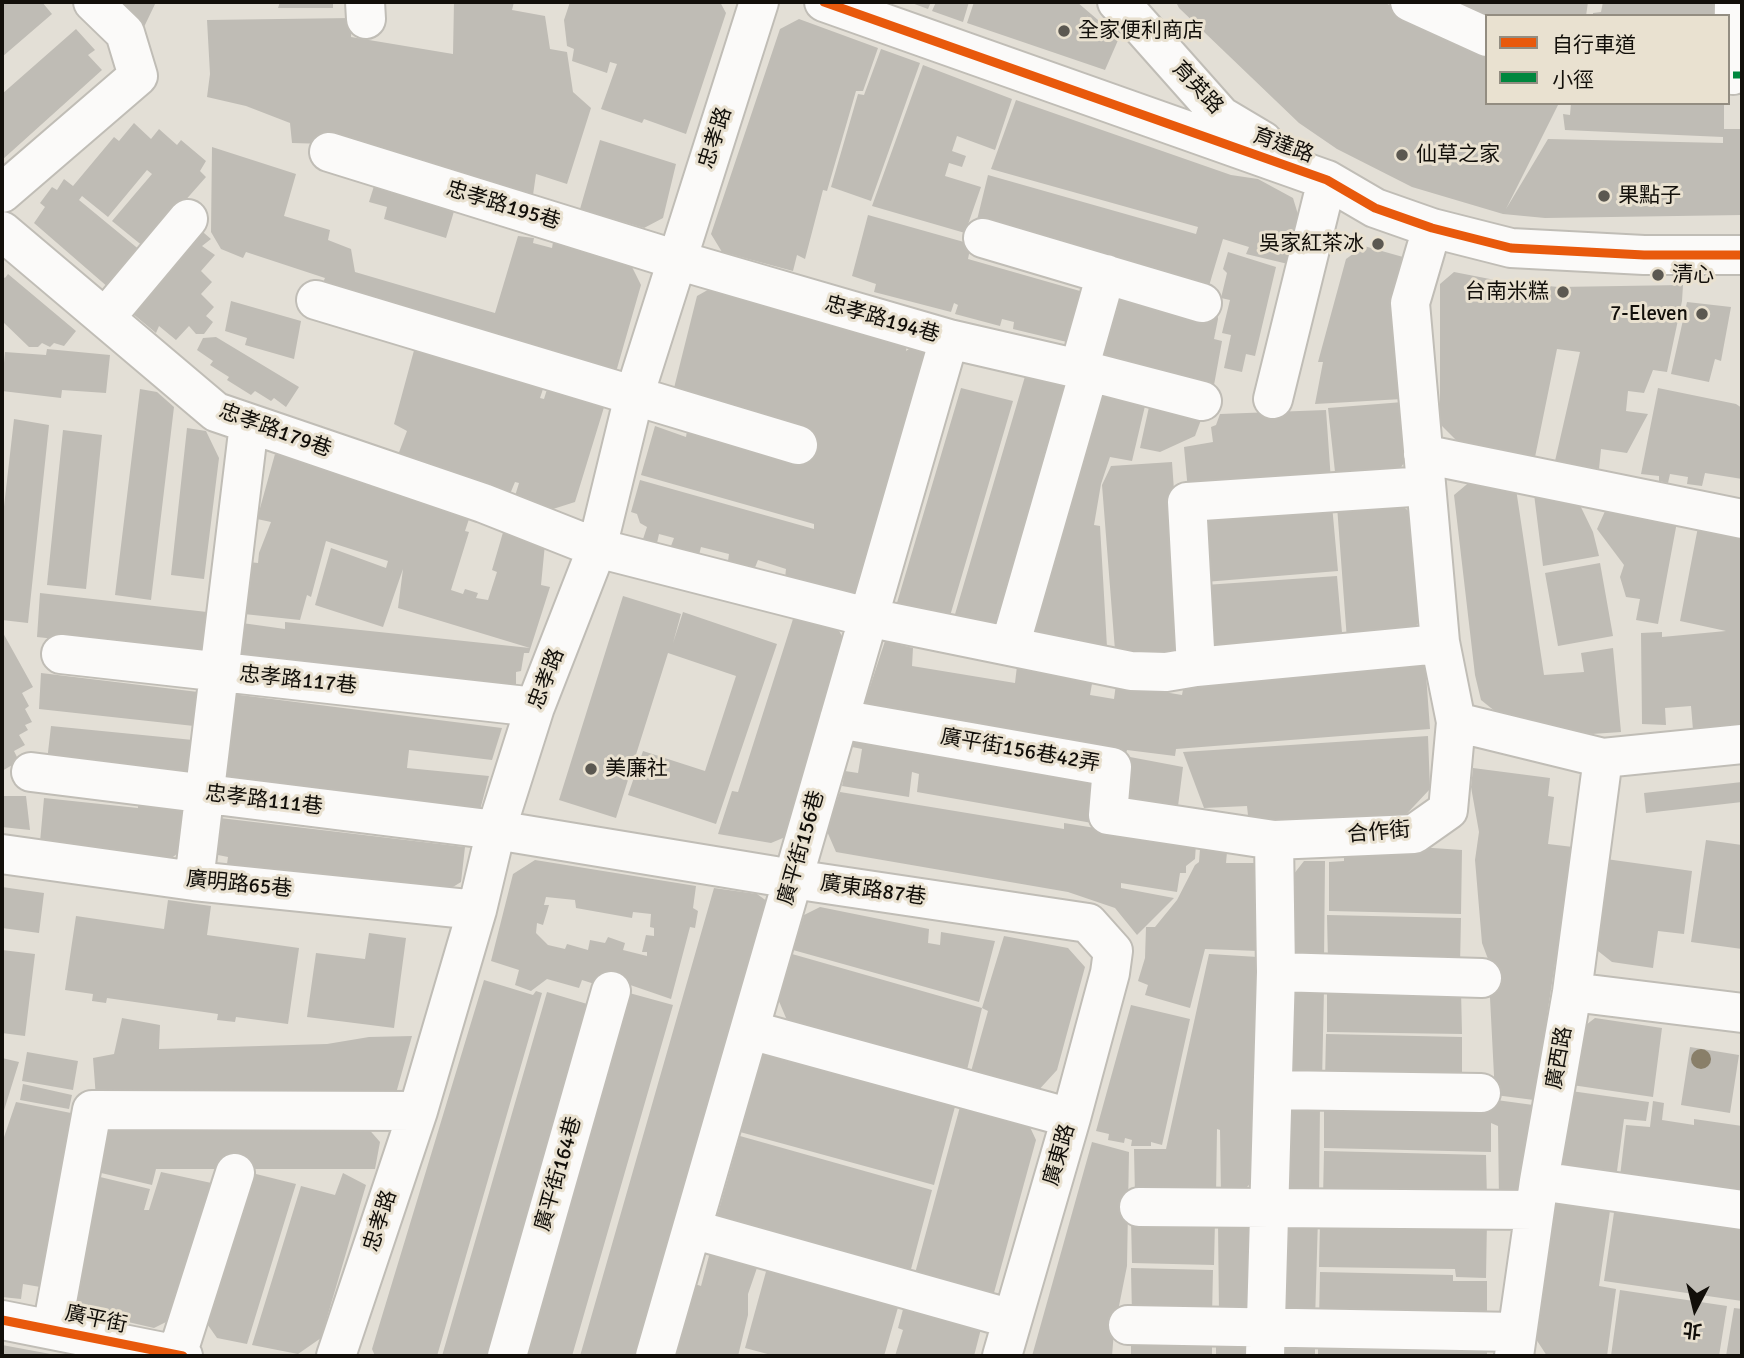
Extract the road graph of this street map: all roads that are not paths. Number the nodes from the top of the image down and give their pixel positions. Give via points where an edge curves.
1 (93, 2) edge
2 (759, 2) edge
3 (824, 2) edge
4 (1410, 2) edge
5 (1734, 2) edge
6 (1130, 7) edge
7 (1485, 36) edge
8 (1730, 74) edge
9 (328, 152) dead end
10 (1327, 180) junction
11 (2, 193) edge
12 (188, 219) dead end
13 (1432, 228) junction
14 (2, 230) edge
15 (984, 238) dead end
16 (1742, 255) edge
17 (677, 260) junction
18 (1106, 274) junction
19 (316, 300) dead end
20 (1202, 303) dead end
21 (105, 318) junction
22 (949, 339) junction
23 (1084, 370) junction
24 (635, 396) junction
25 (1273, 399) dead end
26 (1202, 401) dead end
27 (249, 425) junction
28 (798, 444) dead end
29 (1424, 470) junction
30 (1742, 519) edge
31 (597, 548) junction
32 (871, 618) junction
33 (1440, 642) junction
34 (1010, 646) junction
35 (61, 654) dead end
36 (1181, 670) junction
37 (217, 672) junction
38 (535, 707) junction
39 (839, 719) junction
40 (1456, 722) junction
41 (1742, 744) edge
42 (1603, 758) junction
43 (31, 772) dead end
44 (204, 793) junction
45 (496, 830) junction
46 (1274, 840) junction
47 (2, 854) edge
48 (793, 879) junction
49 (194, 881) junction
50 (477, 910) junction
51 (1113, 951) joint
52 (1276, 972) junction
53 (1482, 978) dead end
54 (611, 991) dead end
55 (1572, 992) junction
56 (1742, 1013) edge
57 (750, 1030) junction
58 (1273, 1090) junction
59 (1481, 1093) dead end
60 (418, 1111) junction
61 (1071, 1118) junction
62 (235, 1173) dead end
63 (1536, 1196) junction
64 (1139, 1207) dead end
65 (1268, 1209) junction
66 (1742, 1210) edge
67 (692, 1228) junction
68 (1012, 1319) junction
69 (2, 1320) edge
70 (1128, 1325) dead end
71 (52, 1329) junction
72 (1265, 1342) edge
73 (1516, 1344) edge
74 (180, 1356) edge
75 (336, 1356) edge
76 (507, 1356) edge
77 (656, 1356) edge
78 (1002, 1356) edge

1 - 11 street via 125,33 138,75
2 - 17 street, 忠孝路
3 - 10 street, 育達路
4 - 7 street
5 - 8 street
6 - 10 street, 育英路 via 1221,116
9 - 17 street, 忠孝路195巷
10 - 13 street, 育達路 via 1375,208
10 - 25 street
12 - 21 street
13 - 16 street, 育達路 via 1511,248
13 - 29 street, 合作街 via 1410,303
14 - 21 street, 忠孝路179巷
15 - 18 street
17 - 22 street, 忠孝路194巷
17 - 24 street, 忠孝路
18 - 20 street
18 - 23 street
19 - 24 street
21 - 27 street, 忠孝路179巷 via 216,412
22 - 23 street, 忠孝路194巷
22 - 32 street, 廣平街156巷
23 - 26 street, 忠孝路194巷
23 - 34 street
24 - 28 street
24 - 31 street, 忠孝路
27 - 31 street, 忠孝路179巷 via 483,502
27 - 37 street
29 - 30 street
29 - 33 street, 合作街
29 - 36 street via 1187,502
31 - 32 street, 忠孝路179巷
31 - 38 street, 忠孝路
32 - 34 street, 忠孝路179巷
32 - 39 street, 廣平街156巷
33 - 36 street, 忠孝路179巷
33 - 40 street, 合作街
34 - 36 street, 忠孝路179巷 via 1131,671
35 - 37 street, 忠孝路117巷
37 - 38 street, 忠孝路117巷
37 - 44 street
38 - 45 street, 忠孝路
39 - 46 street, 廣平街156巷42弄 via 1112,767 1108,815
39 - 48 street, 廣平街156巷
40 - 42 street
40 - 46 street, 合作街 via 1447,810 1414,834
41 - 42 street
42 - 55 street, 廣西路
43 - 44 street, 忠孝路111巷
44 - 45 street, 忠孝路111巷
44 - 49 street
45 - 48 street, 廣東路87巷
45 - 50 street, 忠孝路
46 - 52 street
47 - 49 street, 廣明路65巷
48 - 51 street, 廣東路87巷 via 1088,923
48 - 57 street, 廣平街156巷
49 - 50 street, 廣明路65巷
50 - 60 street, 忠孝路
51 - 61 street, 廣東路
52 - 53 street
52 - 58 street
54 - 76 street, 廣平街164巷
55 - 56 street
55 - 63 street, 廣西路
57 - 61 street
57 - 67 street, 廣平街156巷
58 - 59 street
58 - 65 street
60 - 71 street via 92,1110
60 - 75 street, 忠孝路
61 - 68 street, 廣東路
62 - 74 street
63 - 65 street
63 - 66 street
63 - 73 street, 廣西路
64 - 65 street
65 - 72 street
67 - 68 street
67 - 77 street, 廣平街156巷
68 - 78 street, 廣東路
69 - 71 street, 廣平街
70 - 72 street
71 - 74 street, 廣平街
72 - 73 street

